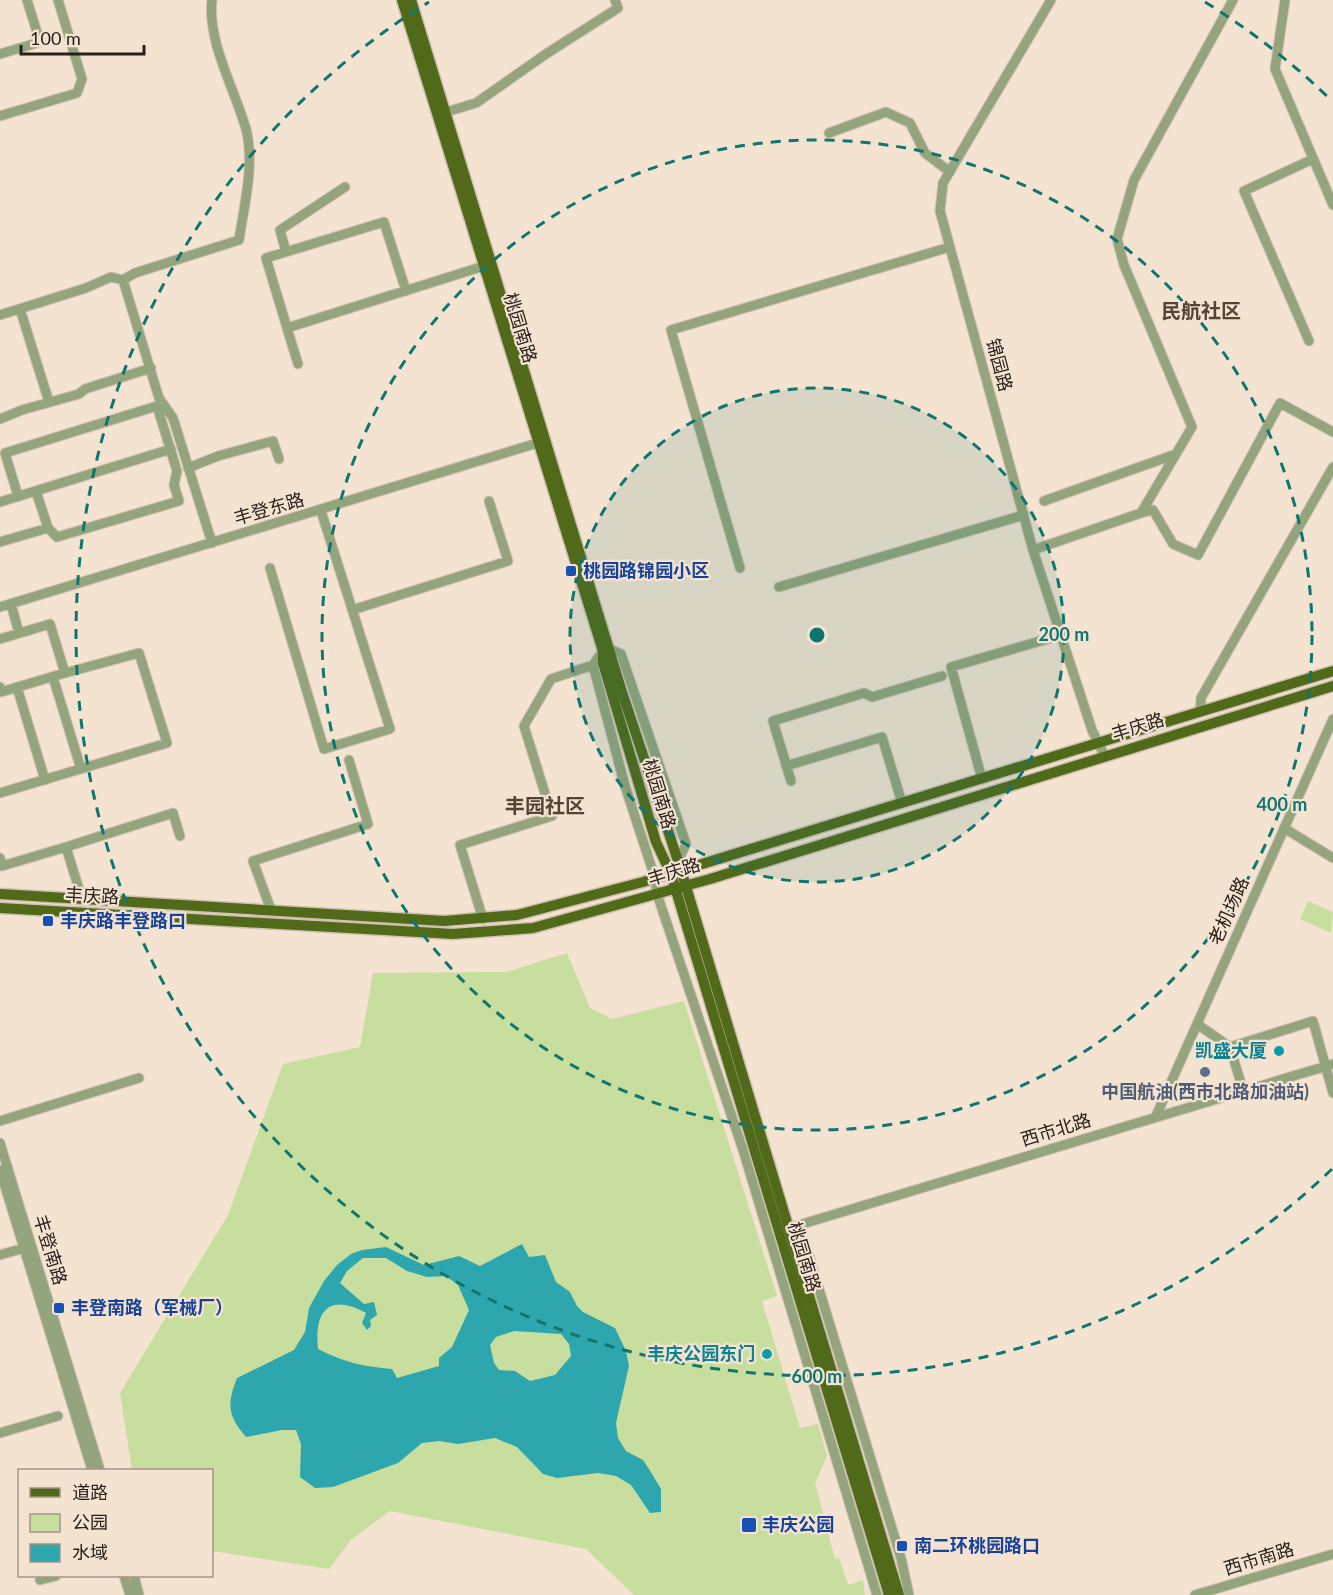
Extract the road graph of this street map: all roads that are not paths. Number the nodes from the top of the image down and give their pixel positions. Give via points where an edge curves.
1 (27, 0) edge
2 (58, 0) edge
3 (212, 0) edge
4 (402, 0) edge
5 (411, 0) edge
6 (615, 0) edge
7 (1051, 0) edge
8 (1233, 0) edge
9 (1285, 0) edge
10 (0, 54) edge
11 (446, 112) junction
12 (0, 116) edge
13 (829, 133) dead end
14 (1313, 159) junction
15 (950, 172) junction
16 (345, 187) dead end
17 (1333, 205) edge
18 (950, 247) junction
19 (286, 252) junction
20 (484, 266) junction
21 (123, 280) junction
22 (406, 291) junction
23 (20, 309) junction
24 (0, 315) edge
25 (287, 328) junction
26 (1309, 340) dead end
27 (298, 364) dead end
28 (151, 368) junction
29 (49, 402) junction
30 (0, 419) edge
31 (1333, 432) edge
32 (542, 442) junction
33 (171, 449) junction
34 (1176, 454) junction
35 (279, 459) dead end
36 (1333, 467) edge
37 (188, 468) junction
38 (36, 491) junction
39 (18, 496) junction
40 (489, 501) dead end
41 (1044, 501) dead end
42 (0, 502) edge
43 (321, 511) junction
44 (1141, 513) junction
45 (1024, 515) junction
46 (48, 528) junction
47 (0, 542) edge
48 (212, 543) junction
49 (1033, 550) junction
50 (270, 568) dead end
51 (740, 568) dead end
52 (779, 587) dead end
53 (11, 604) junction
54 (0, 608) edge
55 (352, 610) junction
56 (20, 633) junction
57 (1061, 635) junction
58 (0, 639) edge
59 (606, 650) junction
60 (593, 665) junction
61 (1333, 671) edge
62 (65, 673) junction
63 (942, 676) dead end
64 (53, 677) junction
65 (1333, 686) edge
66 (16, 687) junction
67 (0, 691) edge
68 (1200, 711) junction
69 (1333, 719) edge
70 (1097, 744) junction
71 (1104, 755) junction
72 (348, 760) dead end
73 (786, 766) junction
74 (81, 769) junction
75 (982, 778) junction
76 (45, 780) junction
77 (791, 781) dead end
78 (0, 793) edge
79 (902, 803) junction
80 (1284, 828) junction
81 (180, 836) dead end
82 (66, 847) junction
83 (0, 858) edge
84 (1333, 858) edge
85 (677, 868) junction
86 (655, 878) junction
87 (680, 886) junction
88 (0, 894) edge
89 (657, 894) junction
90 (82, 899) junction
91 (0, 908) edge
92 (271, 909) junction
93 (483, 919) junction
94 (1197, 1024) junction
95 (1230, 1047) junction
96 (1329, 1065) edge
97 (139, 1078) dead end
98 (1243, 1090) junction
99 (1333, 1093) edge
100 (1156, 1116) junction
101 (0, 1121) edge
102 (0, 1143) edge
103 (0, 1170) edge
104 (789, 1228) junction
105 (24, 1248) junction
106 (0, 1255) edge
107 (58, 1416) dead end
108 (0, 1433) edge
109 (92, 1469) edge
110 (100, 1469) edge
111 (1333, 1554) edge
112 (50, 1577) edge
113 (125, 1577) edge
114 (135, 1577) edge
115 (40, 1580) dead end
116 (130, 1595) edge
117 (140, 1595) edge
118 (878, 1595) edge
119 (889, 1595) edge
120 (899, 1595) edge
121 (909, 1595) edge
122 (1195, 1595) edge

1 - 10 street via 40,42
2 - 12 street via 82,79 76,93
3 - 21 street via 212,24 246,131 247,186 238,240
4 - 20 main road, 桃园南路
5 - 11 main road, 桃园南路
6 - 11 street via 618,8 476,103
7 - 15 street, 锦园路
8 - 34 street via 1134,180 1117,239 1124,265 1192,427
9 - 14 street via 1275,69
11 - 32 main road, 桃园南路
13 - 15 street via 886,112 910,123 925,153
14 - 17 street
14 - 26 street via 1244,191
15 - 18 street, 锦园路 via 943,183 940,211
16 - 19 street via 280,230
18 - 45 street, 锦园路
18 - 51 street via 671,330
19 - 22 street via 384,222
19 - 25 street via 266,258
20 - 22 street
20 - 32 main road, 桃园南路
21 - 23 street via 111,277
21 - 28 street
22 - 25 street
23 - 24 street
23 - 29 street
25 - 27 street
28 - 29 street
28 - 37 street via 159,398 173,418
29 - 30 street
31 - 44 street via 1280,403 1198,555 1173,544 1153,510
32 - 43 street, 丰登东路
32 - 59 main road, 桃园南路
33 - 38 street
33 - 39 street via 157,406 146,409 5,453
33 - 46 street via 179,501 57,537
34 - 41 street
34 - 44 street
35 - 37 street via 273,441
36 - 68 street via 1201,698
37 - 48 street
38 - 39 street
38 - 46 street
39 - 42 street
40 - 55 street via 508,561
43 - 48 street, 丰登东路
43 - 55 street
44 - 49 street
45 - 49 street, 锦园路
45 - 52 street
46 - 47 street
48 - 53 street, 丰登东路
49 - 57 street, 锦园路
50 - 55 street via 324,749 390,729
53 - 54 street, 丰登东路
53 - 56 street
56 - 58 street
56 - 62 street via 50,624
57 - 70 street, 锦园路
57 - 75 street via 951,667
59 - 60 street
59 - 85 main road, 桃园南路
60 - 86 street via 625,786
60 - 93 street via 550,679 524,726 552,816 460,845
61 - 68 main road, 丰庆路
62 - 64 street
62 - 74 street via 139,653 167,743
63 - 73 street via 872,697 864,693 773,721
64 - 66 street
64 - 74 street
65 - 71 main road, 丰庆路
66 - 67 street
66 - 76 street
68 - 70 main road, 丰庆路
69 - 80 street, 老机场路
70 - 71 street, 锦园路
70 - 75 main road, 丰庆路
71 - 87 main road, 丰庆路
72 - 92 street via 369,824 253,861
73 - 77 street
73 - 79 street via 882,737
74 - 76 street
75 - 79 main road, 丰庆路
76 - 78 street
79 - 85 main road, 丰庆路
80 - 84 street
80 - 94 street, 老机场路
81 - 82 street via 173,813
82 - 83 street via 2,866
82 - 90 street
85 - 86 main road, 丰庆路
85 - 87 main road, 桃园南路
86 - 89 street
86 - 93 main road, 丰庆路 via 530,912
87 - 89 main road, 丰庆路
87 - 104 main road, 桃园南路
87 - 119 main road, 桃园南路
88 - 90 main road, 丰庆路
89 - 91 main road, 丰庆路 via 533,928 485,934
89 - 118 street via 743,1150
90 - 92 main road, 丰庆路
92 - 93 main road, 丰庆路 via 444,921
94 - 95 street
94 - 100 street, 老机场路
95 - 96 street via 1313,1021
95 - 98 street
96 - 98 street, 西市北路
96 - 99 street
97 - 101 street
98 - 100 street, 西市北路
100 - 104 street, 西市北路
102 - 110 street, 丰登南路
103 - 105 street, 丰登南路
104 - 120 main road, 桃园南路
104 - 121 street via 805,1243
105 - 106 street
105 - 109 street, 丰登南路
107 - 108 street
111 - 122 street, 西市南路
112 - 115 street
113 - 116 street
114 - 117 street

